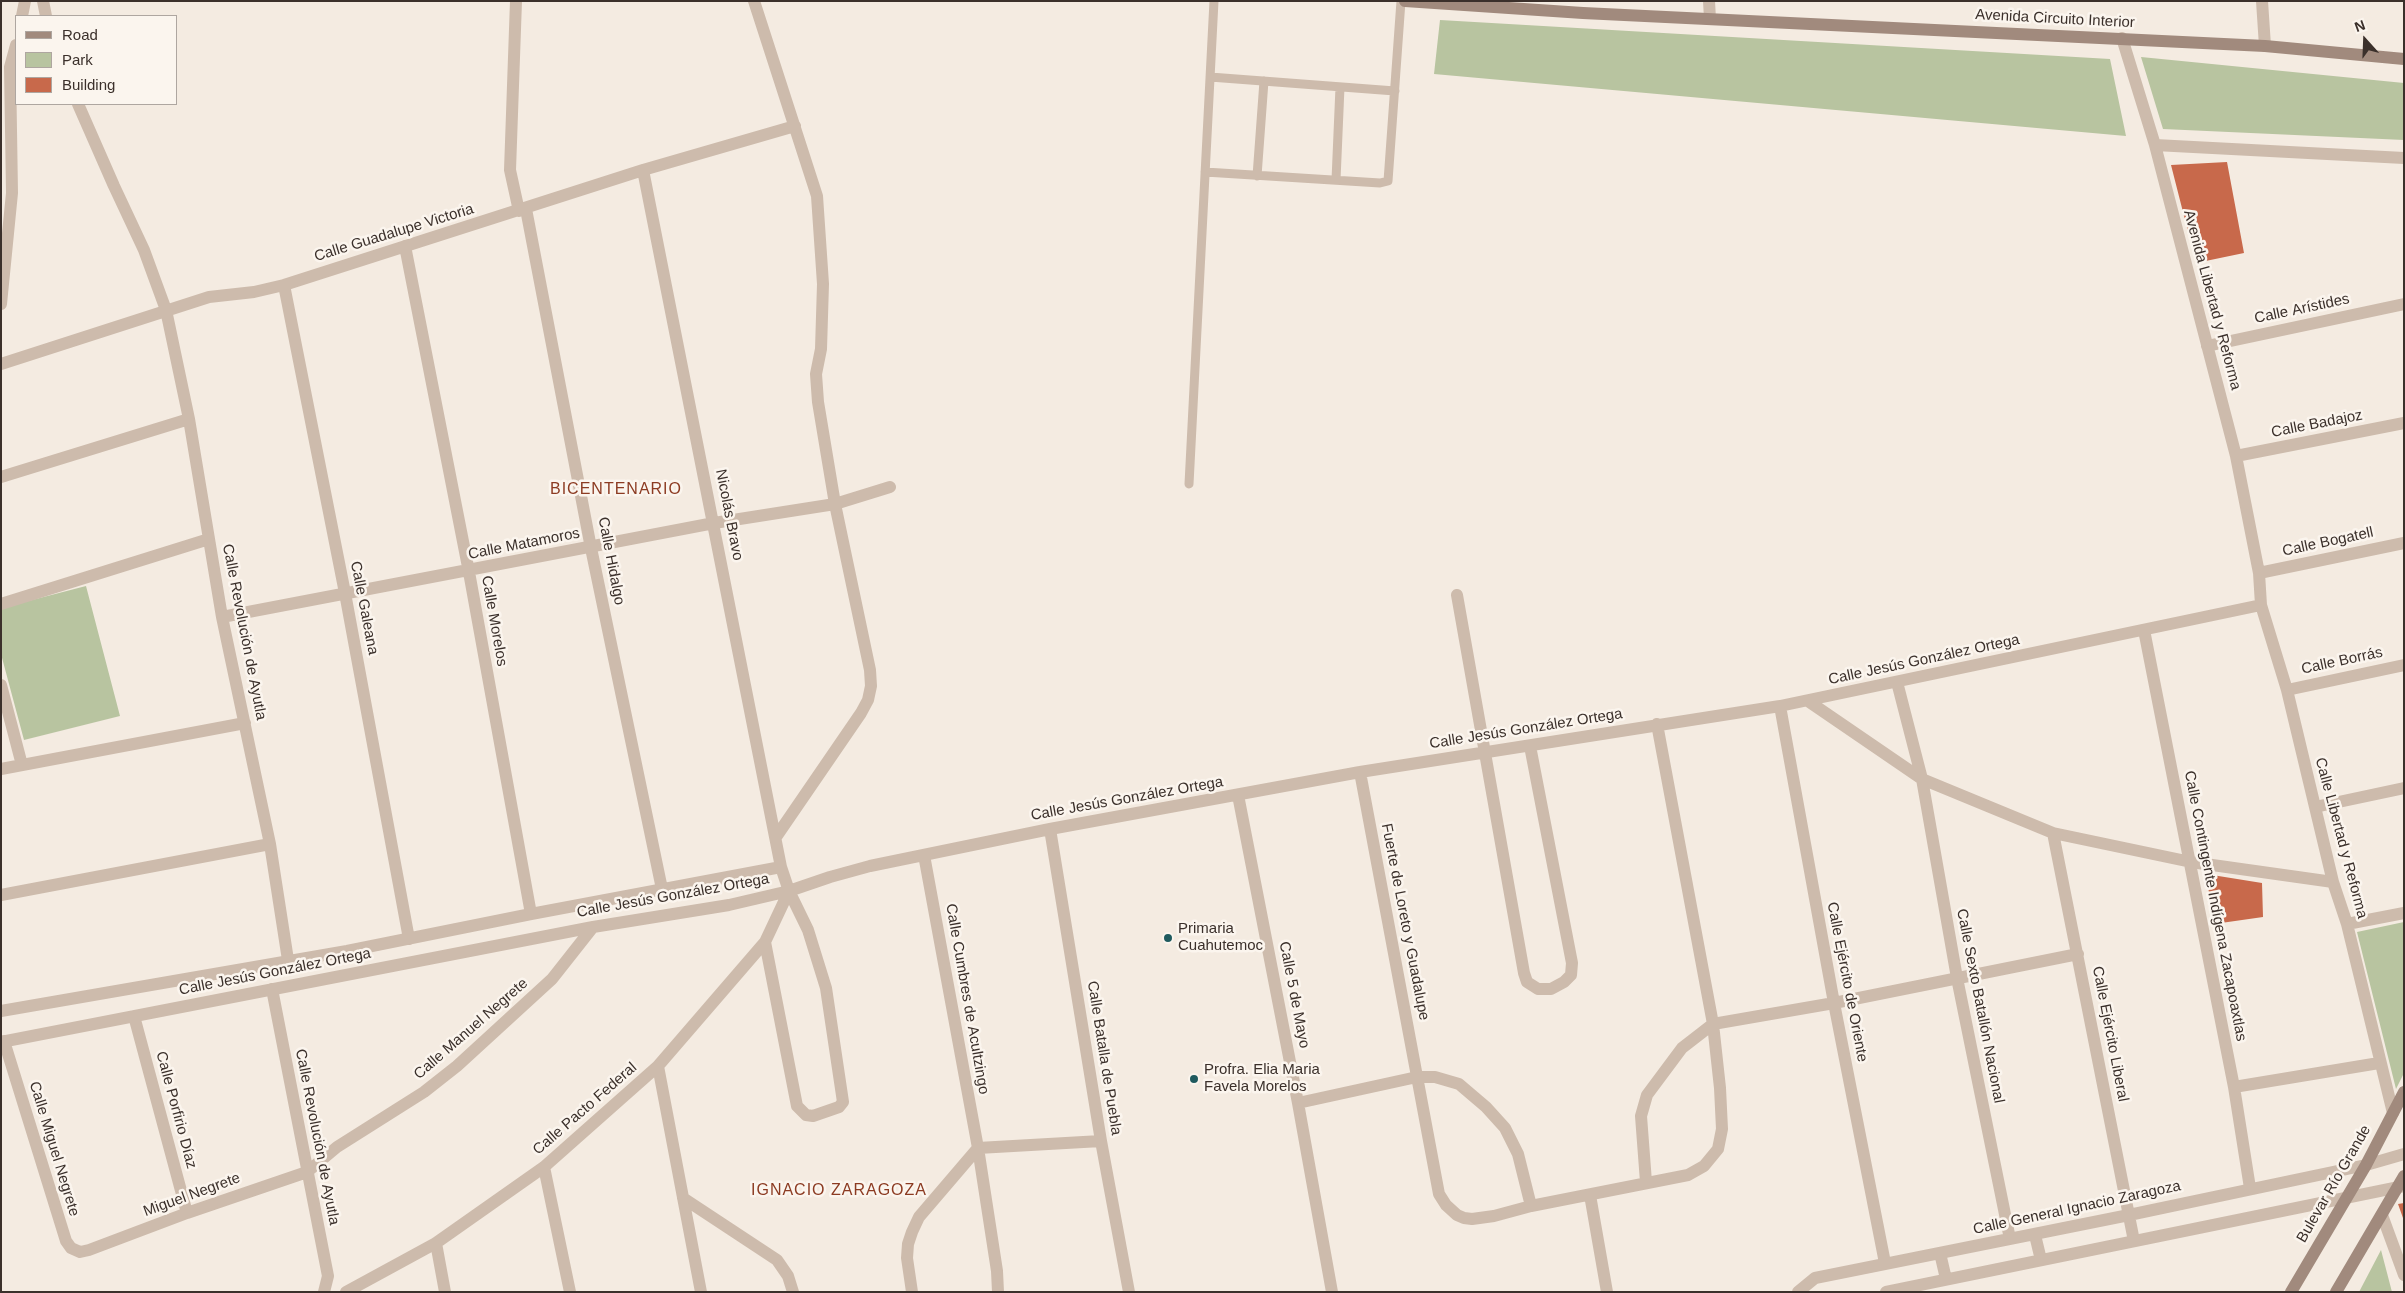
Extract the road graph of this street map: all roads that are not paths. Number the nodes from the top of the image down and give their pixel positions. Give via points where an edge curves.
1 (25, 1) edge
2 (43, 1) edge
3 (516, 1) edge
4 (754, 1) edge
5 (1214, 1) edge
6 (1401, 1) edge
7 (1406, 1) edge
8 (1709, 1) edge
9 (2262, 1) edge
10 (22, 15) edge
11 (46, 15) edge
12 (1710, 19) junction
13 (2122, 38) junction
14 (2265, 46) junction
15 (15, 48) edge
16 (2404, 59) edge
17 (1210, 77) junction
18 (1264, 81) junction
19 (1340, 87) junction
20 (1395, 91) junction
21 (78, 105) edge
22 (796, 126) junction
23 (2155, 146) junction
24 (2404, 158) edge
25 (644, 170) junction
26 (1205, 172) junction
27 (1257, 176) junction
28 (1336, 180) junction
29 (523, 210) junction
30 (405, 246) junction
31 (284, 285) junction
32 (1, 304) edge
33 (2404, 304) edge
34 (166, 310) junction
35 (2207, 346) junction
36 (1, 364) edge
37 (189, 419) junction
38 (2404, 423) edge
39 (2236, 456) junction
40 (1, 477) edge
41 (1189, 484) dead end
42 (890, 487) dead end
43 (835, 504) junction
44 (714, 523) junction
45 (208, 539) junction
46 (2404, 542) edge
47 (591, 548) junction
48 (469, 572) junction
49 (2259, 573) junction
50 (345, 593) junction
51 (1457, 595) dead end
52 (1, 604) edge
53 (2262, 605) junction
54 (222, 618) junction
55 (2144, 630) junction
56 (2404, 665) edge
57 (1897, 682) junction
58 (1, 685) edge
59 (2286, 690) junction
60 (1808, 701) junction
61 (1780, 706) junction
62 (245, 723) junction
63 (1657, 724) junction
64 (1530, 746) junction
65 (1485, 752) junction
66 (22, 764) junction
67 (1, 769) edge
68 (1360, 772) junction
69 (1922, 779) junction
70 (2404, 788) edge
71 (1238, 794) junction
72 (2315, 806) junction
73 (1050, 829) junction
74 (2053, 833) junction
75 (776, 836) junction
76 (270, 844) junction
77 (924, 855) junction
78 (2190, 862) junction
79 (781, 867) junction
80 (2333, 882) junction
81 (662, 889) junction
82 (789, 891) junction
83 (1, 895) edge
84 (2404, 913) edge
85 (531, 914) junction
86 (2347, 924) junction
87 (593, 927) junction
88 (409, 939) junction
89 (765, 942) junction
90 (2078, 954) junction
91 (288, 960) junction
92 (1957, 978) junction
93 (272, 989) junction
94 (1834, 1003) junction
95 (1, 1011) edge
96 (134, 1016) junction
97 (1713, 1024) junction
98 (2, 1042) edge
99 (2379, 1063) junction
100 (658, 1066) junction
101 (1417, 1078) junction
102 (2234, 1087) junction
103 (2404, 1092) edge
104 (1298, 1103) junction
105 (2393, 1113) junction
106 (1101, 1141) junction
107 (978, 1148) junction
108 (2404, 1154) edge
109 (2366, 1165) junction
110 (544, 1167) junction
111 (307, 1172) junction
112 (1646, 1182) junction
113 (2402, 1183) edge
114 (2250, 1188) junction
115 (1590, 1195) junction
116 (683, 1198) junction
117 (2348, 1198) junction
118 (1531, 1206) junction
119 (187, 1213) junction
120 (2129, 1215) junction
121 (2382, 1216) junction
122 (2035, 1235) junction
123 (2010, 1239) junction
124 (2134, 1241) junction
125 (436, 1243) junction
126 (89, 1250) joint
127 (1940, 1253) junction
128 (2041, 1260) junction
129 (1885, 1263) junction
130 (2404, 1275) edge
131 (1946, 1280) junction
132 (324, 1292) edge
133 (346, 1292) edge
134 (445, 1292) edge
135 (570, 1292) edge
136 (701, 1292) edge
137 (793, 1292) edge
138 (912, 1292) edge
139 (998, 1292) edge
140 (1129, 1292) edge
141 (1332, 1292) edge
142 (1606, 1292) edge
143 (1798, 1292) edge
144 (1886, 1292) edge
145 (2291, 1292) edge
146 (2336, 1292) edge

1 - 10 street
2 - 11 street
3 - 29 street, Calle Hidalgo via 510,170
4 - 22 street
5 - 17 lane
6 - 20 lane
7 - 12 main road, Avenida Circuito Interior
8 - 12 street
9 - 14 street
12 - 13 main road, Avenida Circuito Interior
13 - 14 main road, Avenida Circuito Interior
13 - 23 street, Avenida Libertad y Reforma
14 - 16 main road, Avenida Circuito Interior
15 - 32 street via 10,66 12,193
17 - 18 lane
17 - 26 lane
18 - 19 lane
18 - 27 lane
19 - 20 lane
19 - 28 lane
20 - 28 lane via 1388,181
21 - 34 street, Calle Revolución de Ayutla via 144,250
22 - 25 street, Calle Guadalupe Victoria
22 - 43 street via 817,196 823,284 821,349 816,374
23 - 24 street
23 - 35 street, Avenida Libertad y Reforma
25 - 29 street, Calle Guadalupe Victoria
25 - 44 street, Nicolás Bravo
26 - 27 lane
26 - 41 lane
27 - 28 lane
29 - 30 street, Calle Guadalupe Victoria
29 - 47 street, Calle Hidalgo
30 - 31 street, Calle Guadalupe Victoria
30 - 48 street, Calle Morelos
31 - 34 street, Calle Guadalupe Victoria via 254,292 218,294
31 - 50 street, Calle Galeana
33 - 35 street, Calle Arístides
34 - 36 street, Calle Guadalupe Victoria
34 - 37 street, Calle Revolución de Ayutla
35 - 39 street, Avenida Libertad y Reforma
37 - 40 street
37 - 45 street, Calle Revolución de Ayutla
38 - 39 street, Calle Badajoz
39 - 49 street, Avenida Libertad y Reforma
42 - 43 street, Calle Matamoros
43 - 44 street, Calle Matamoros
43 - 75 street via 871,686 861,713
44 - 47 street, Calle Matamoros
44 - 75 street, Nicolás Bravo
45 - 52 street
45 - 54 street, Calle Revolución de Ayutla
46 - 49 street, Calle Bogatell
47 - 48 street, Calle Matamoros
47 - 81 street, Calle Hidalgo
48 - 50 street, Calle Matamoros
48 - 85 street, Calle Morelos
49 - 53 street, Calle Libertad y Reforma
50 - 54 street, Calle Matamoros
50 - 88 street, Calle Galeana
51 - 65 street
53 - 55 street, Calle Jesús González Ortega
53 - 59 street, Calle Libertad y Reforma
54 - 62 street, Calle Revolución de Ayutla
55 - 57 street, Calle Jesús González Ortega
55 - 78 street, Calle Contingente Indígena Zacapoaxtlas
56 - 59 street, Calle Borrás
57 - 60 street, Calle Jesús González Ortega
57 - 69 street, Calle Sexto Batallón Nacional
58 - 66 street
59 - 72 street, Calle Libertad y Reforma
60 - 61 street, Calle Jesús González Ortega
60 - 69 street
61 - 63 street, Calle Jesús González Ortega
61 - 94 street, Calle Ejército de Oriente
62 - 66 street
62 - 76 street, Calle Revolución de Ayutla
63 - 64 street, Calle Jesús González Ortega
63 - 97 street, Fuerte de Loreto y Guadalupe
64 - 65 street, Calle Jesús González Ortega
64 - 65 street via 1572,962 1571,975 1551,989 1538,989 1527,982 1524,973
65 - 68 street, Calle Jesús González Ortega
66 - 67 street
68 - 71 street, Calle Jesús González Ortega
68 - 101 street, Fuerte de Loreto y Guadalupe
69 - 74 street
69 - 92 street, Calle Sexto Batallón Nacional
70 - 72 street
71 - 73 street, Calle Jesús González Ortega
71 - 104 street, Calle 5 de Mayo
72 - 80 street, Calle Libertad y Reforma
73 - 77 street, Calle Jesús González Ortega
73 - 106 street, Calle Batalla de Puebla
74 - 78 street
74 - 90 street, Calle Ejército Liberal
75 - 79 street, Nicolás Bravo
76 - 83 street
76 - 91 street, Calle Revolución de Ayutla
77 - 82 street, Calle Jesús González Ortega via 830,876
77 - 107 street, Calle Cumbres de Acultzingo
78 - 80 street
78 - 102 street, Calle Contingente Indígena Zacapoaxtlas
79 - 81 street, Calle Jesús González Ortega
79 - 82 street, Nicolás Bravo
80 - 86 street, Calle Libertad y Reforma
81 - 85 street, Calle Jesús González Ortega
82 - 87 street, Calle Jesús González Ortega via 729,905
82 - 89 street, Calle Pacto Federal
82 - 89 street, Nicolás Bravo via 808,930 826,988 843,1098 839,1107 813,1116 806,1115 797,1106
84 - 86 street
85 - 88 street, Calle Jesús González Ortega
86 - 99 street, Calle Libertad y Reforma
87 - 93 street, Calle Jesús González Ortega
87 - 111 street, Calle Manuel Negrete via 552,979 457,1066 424,1092 337,1147
88 - 91 street, Calle Jesús González Ortega
89 - 100 street, Calle Pacto Federal
90 - 92 street
90 - 120 street, Calle Ejército Liberal
91 - 95 street, Calle Jesús González Ortega
92 - 94 street
92 - 123 street, Calle Sexto Batallón Nacional
93 - 96 street, Calle Jesús González Ortega
93 - 111 street, Calle Revolución de Ayutla
94 - 97 street
94 - 129 street, Calle Ejército de Oriente
96 - 98 street, Calle Jesús González Ortega
96 - 119 street, Calle Porfirio Díaz
97 - 112 street via 1682,1048 1647,1095 1641,1116
97 - 112 street, Fuerte de Loreto y Guadalupe via 1722,1129 1718,1149 1704,1166 1688,1174
98 - 126 street, Calle Miguel Negrete via 66,1241 80,1252
99 - 102 street
99 - 105 street, Calle Libertad y Reforma
100 - 110 street, Calle Pacto Federal
100 - 116 street
101 - 104 street
101 - 118 street via 1435,1077 1459,1084 1505,1128 1518,1154
101 - 118 street, Fuerte de Loreto y Guadalupe via 1439,1194 1446,1205 1457,1215 1472,1219
102 - 114 street, Calle Contingente Indígena Zacapoaxtlas
103 - 105 main road, Bulevar Río Grande
104 - 141 street, Calle 5 de Mayo
105 - 109 main road, Bulevar Río Grande
106 - 107 street
106 - 140 street, Calle Batalla de Puebla
107 - 138 street via 919,1217 912,1232 907,1258
107 - 139 street, Calle Cumbres de Acultzingo
108 - 109 street, Calle General Ignacio Zaragoza
109 - 114 street, Calle General Ignacio Zaragoza
109 - 117 main road, Bulevar Río Grande
110 - 125 street, Calle Pacto Federal
110 - 135 street
111 - 119 street, Miguel Negrete
111 - 132 street, Calle Revolución de Ayutla via 328,1276
112 - 115 street, Fuerte de Loreto y Guadalupe
113 - 117 street
113 - 121 main road
114 - 120 street, Calle General Ignacio Zaragoza
115 - 118 street, Fuerte de Loreto y Guadalupe
115 - 142 street
116 - 136 street
116 - 137 street via 777,1260 788,1276
117 - 124 street
117 - 145 main road, Bulevar Río Grande
119 - 126 street, Miguel Negrete
120 - 122 street, Calle General Ignacio Zaragoza
120 - 124 street, Calle Ejército Liberal
121 - 130 street
121 - 146 main road
122 - 123 street, Calle General Ignacio Zaragoza
122 - 128 street
123 - 127 street, Calle General Ignacio Zaragoza
124 - 128 street
125 - 133 street, Calle Pacto Federal
125 - 134 street
127 - 129 street, Calle General Ignacio Zaragoza
127 - 131 street
128 - 131 street
129 - 143 street, Calle General Ignacio Zaragoza via 1815,1278
131 - 144 street

